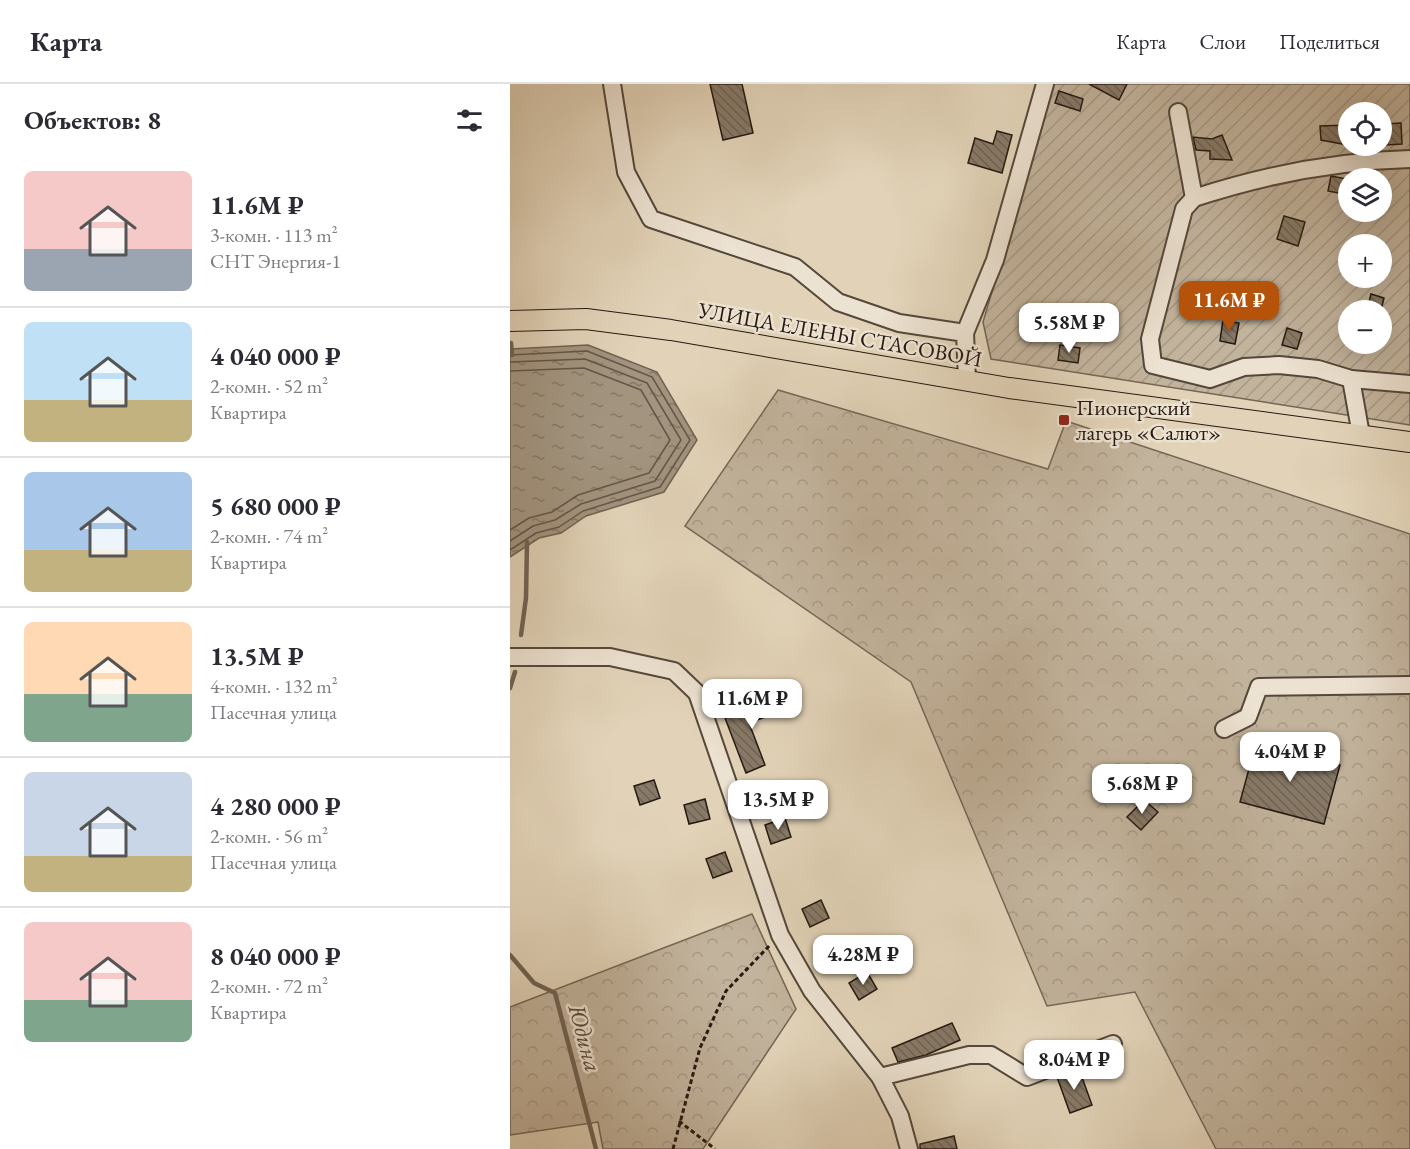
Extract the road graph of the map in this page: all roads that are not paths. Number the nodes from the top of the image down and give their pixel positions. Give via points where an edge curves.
1 (612, 84) edge
2 (1040, 88) edge
3 (1178, 112) dead end
4 (1410, 159) edge
5 (1194, 198) junction
6 (510, 321) edge
7 (965, 333) junction
8 (1351, 379) junction
9 (967, 380) junction
10 (1410, 384) edge
11 (1361, 435) junction
12 (1410, 442) edge
13 (510, 657) edge
14 (1410, 686) edge
15 (1224, 729) dead end
16 (1113, 1044) dead end
17 (880, 1077) junction
18 (909, 1149) edge

1 - 7 street via 626,172 651,219 795,267 838,302 899,323
2 - 7 street via 995,260
3 - 5 street
4 - 5 street via 1287,172
5 - 8 street via 1184,209 1150,339 1153,364 1210,379 1244,367 1279,365 1318,369
6 - 9 main road, УЛИЦА ЕЛЕНЫ СТАСОВОЙ via 586,319
7 - 9 street
8 - 10 street
8 - 11 street
9 - 11 main road, УЛИЦА ЕЛЕНЫ СТАСОВОЙ
11 - 12 main road, УЛИЦА ЕЛЕНЫ СТАСОВОЙ
13 - 17 street via 610,657 674,671 697,693 780,935 812,991
14 - 15 street via 1259,687 1248,717
16 - 17 street via 1027,1077 991,1055 969,1055
17 - 18 street via 900,1116

